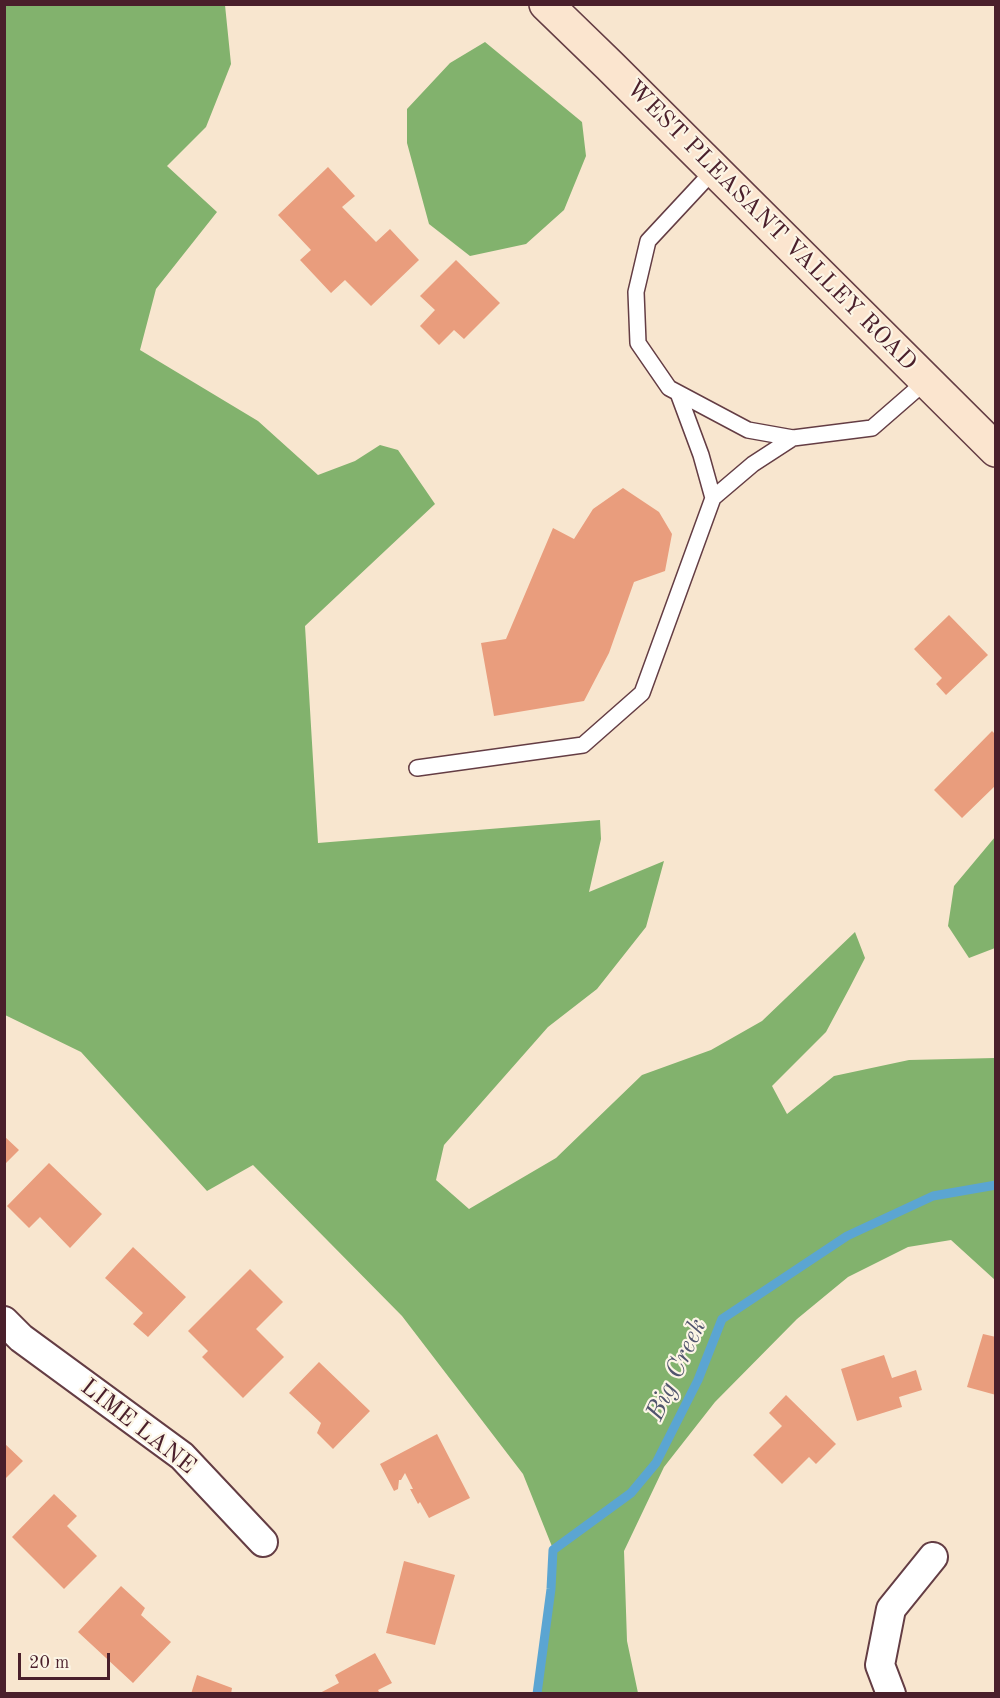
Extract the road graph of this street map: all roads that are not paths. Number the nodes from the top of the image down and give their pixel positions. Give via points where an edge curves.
1 (546, 4) edge
2 (715, 169) junction
3 (926, 381) junction
4 (678, 393) junction
5 (793, 438) junction
6 (996, 450) edge
7 (713, 498) junction
8 (417, 768) dead end
9 (4, 1321) edge
10 (263, 1542) dead end
11 (933, 1557) dead end
12 (891, 1694) edge

1 - 2 main road, WEST PLEASANT VALLEY ROAD
2 - 3 main road, WEST PLEASANT VALLEY ROAD
2 - 4 lane via 648,241 636,292 638,342 669,388
3 - 5 lane via 872,428
3 - 6 main road, WEST PLEASANT VALLEY ROAD
4 - 5 lane via 748,430
4 - 7 lane
5 - 7 lane via 753,464
7 - 8 lane via 642,693 583,745
9 - 10 street, LIME LANE via 21,1338 182,1456
11 - 12 street via 891,1609 880,1665

